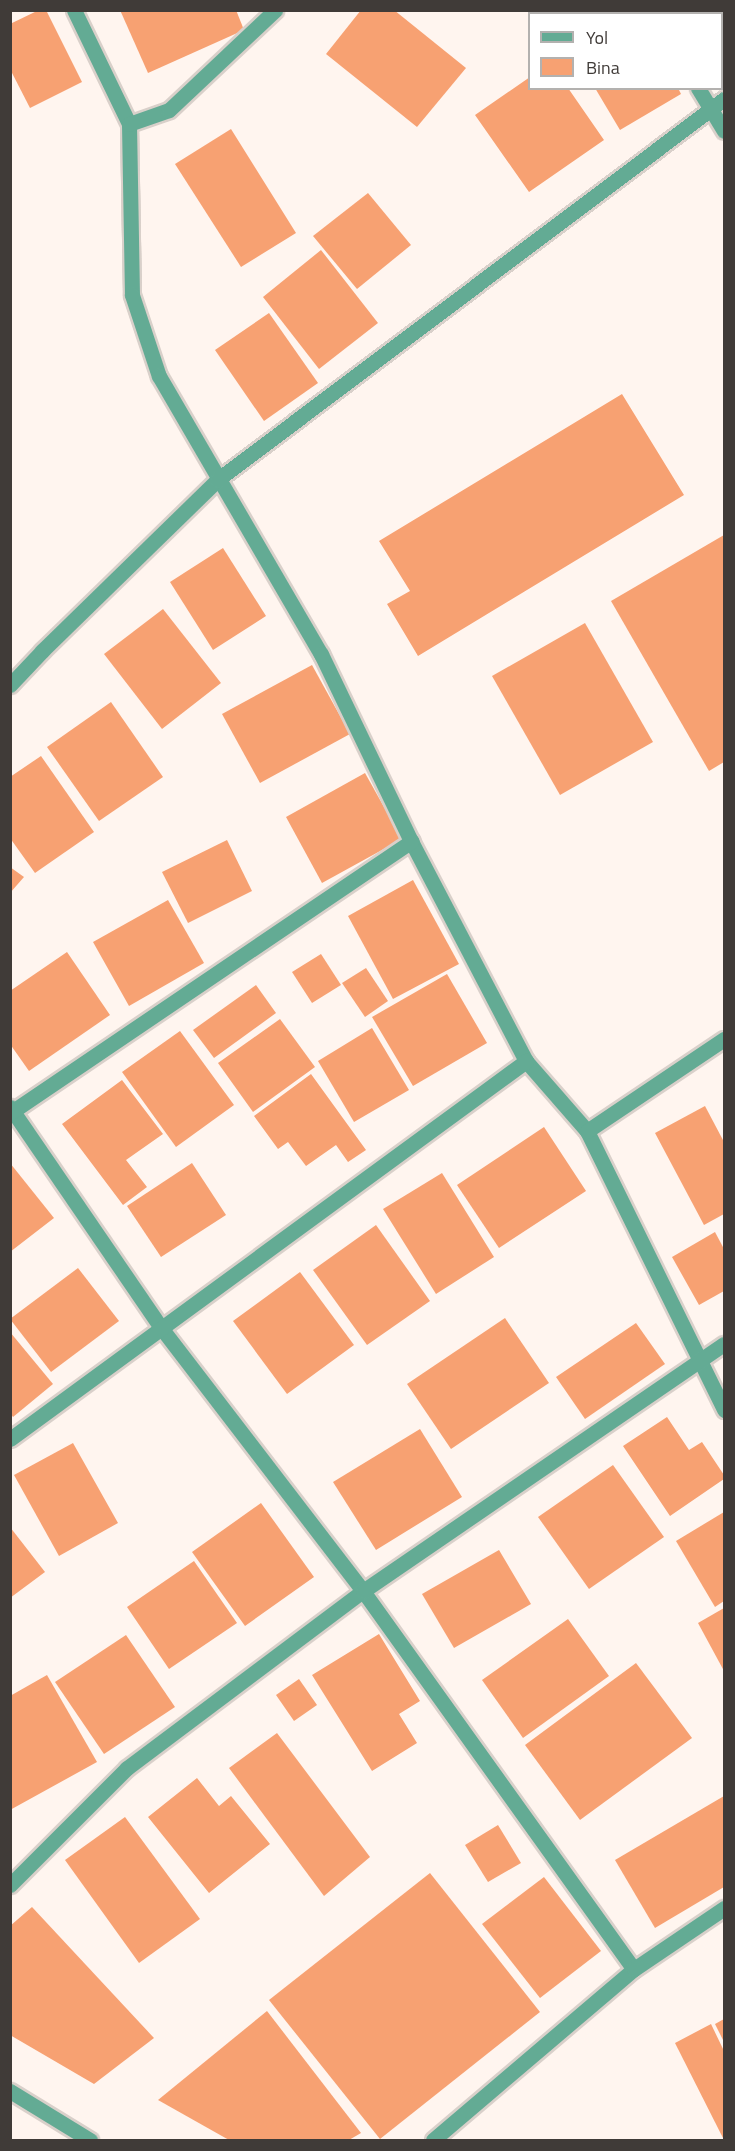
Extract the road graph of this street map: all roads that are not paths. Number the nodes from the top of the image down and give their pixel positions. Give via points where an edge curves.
1 (74, 10) edge
2 (275, 10) edge
3 (699, 90) edge
4 (724, 99) edge
5 (710, 108) junction
6 (129, 124) junction
7 (724, 131) edge
8 (217, 480) junction
9 (10, 685) edge
10 (411, 841) junction
11 (724, 1039) edge
12 (526, 1061) junction
13 (11, 1110) edge
14 (588, 1131) junction
15 (162, 1329) junction
16 (724, 1344) edge
17 (699, 1362) junction
18 (724, 1410) edge
19 (10, 1439) edge
20 (363, 1592) junction
21 (10, 1885) edge
22 (724, 1908) edge
23 (634, 1969) junction
24 (10, 2091) edge
25 (90, 2140) edge
26 (433, 2140) edge

1 - 6 street
2 - 6 street via 169,110
3 - 5 street
4 - 5 street
5 - 7 street
5 - 8 street
6 - 8 street via 132,295 159,376
8 - 9 street
8 - 10 street via 321,654
10 - 12 street
10 - 13 street
11 - 14 street
12 - 14 street
12 - 15 street
13 - 15 street
14 - 17 street
15 - 19 street
15 - 20 street
16 - 17 street
17 - 18 street
17 - 20 street
20 - 21 street via 127,1768
20 - 23 street
22 - 23 street
23 - 26 street
24 - 25 street

